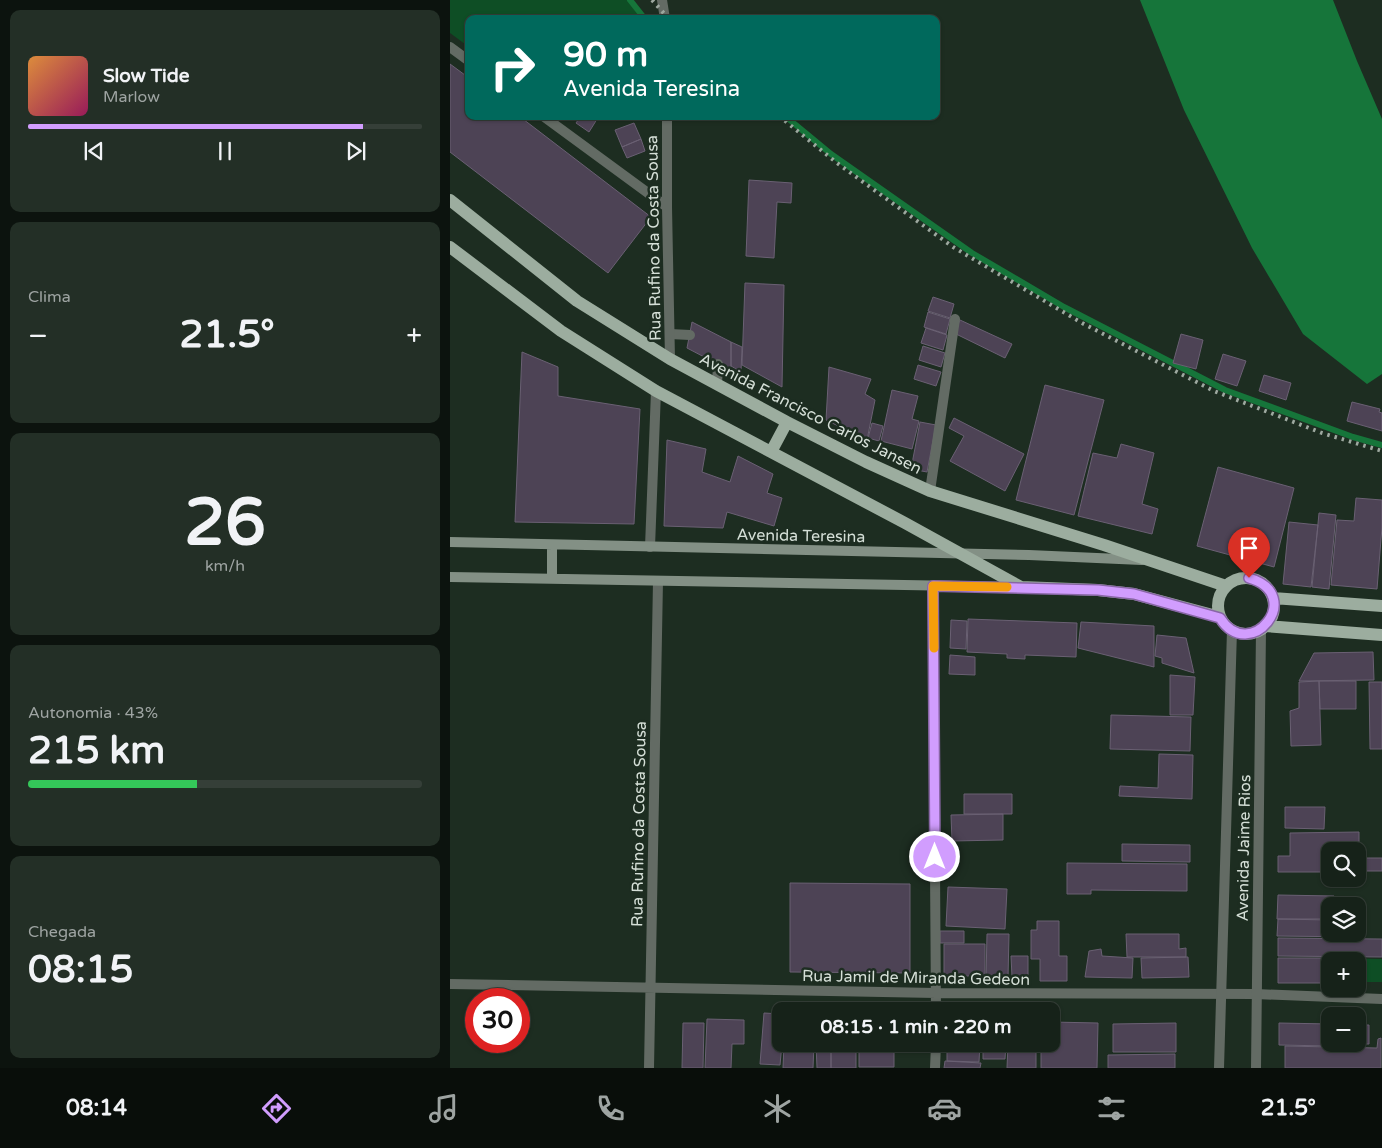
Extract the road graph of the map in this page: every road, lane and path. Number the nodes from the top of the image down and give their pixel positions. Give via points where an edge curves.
1 (662, 0) edge
2 (664, 15) edge
3 (450, 47) edge
4 (465, 58) edge
5 (549, 120) edge
6 (667, 120) edge
7 (450, 200) edge
8 (667, 207) junction
9 (450, 247) edge
10 (955, 319) dead end
11 (670, 334) junction
12 (690, 334) dead end
13 (670, 358) junction
14 (718, 364) dead end
15 (717, 384) junction
16 (656, 391) junction
17 (787, 422) junction
18 (771, 452) junction
19 (930, 491) junction
20 (450, 542) edge
21 (552, 545) junction
22 (650, 547) junction
23 (960, 553) junction
24 (1150, 561) junction
25 (450, 577) edge
26 (552, 579) junction
27 (658, 581) junction
28 (933, 586) junction
29 (1226, 586) junction
30 (1021, 587) junction
31 (1273, 598) junction
32 (1382, 606) edge
33 (1220, 618) junction
34 (1263, 628) junction
35 (1232, 630) junction
36 (1382, 635) edge
37 (450, 984) edge
38 (650, 986) junction
39 (936, 993) junction
40 (1220, 994) junction
41 (1256, 994) junction
42 (1382, 999) edge
43 (936, 1002) edge
44 (936, 1052) edge
45 (650, 1068) edge
46 (935, 1068) edge
47 (1219, 1068) edge
48 (1256, 1068) edge

1 - 2 street
3 - 4 street
5 - 8 street
6 - 8 street, Rua Rufino da Costa Sousa
7 - 13 main road, Avenida Francisco Carlos Jansen via 577,301
8 - 11 street, Rua Rufino da Costa Sousa
9 - 16 main road via 561,331
10 - 19 street
11 - 12 street
11 - 13 street, Rua Rufino da Costa Sousa
13 - 15 main road, Avenida Francisco Carlos Jansen
14 - 15 street
15 - 17 main road, Avenida Francisco Carlos Jansen
16 - 18 main road
16 - 22 street
17 - 18 main road
17 - 19 main road, Avenida Francisco Carlos Jansen
18 - 23 main road
19 - 24 main road, Avenida Francisco Carlos Jansen
20 - 21 main road, Avenida Teresina
21 - 22 main road, Avenida Teresina
21 - 26 main road
22 - 23 main road, Avenida Teresina
23 - 24 main road, Avenida Teresina
23 - 30 main road
24 - 29 main road, Avenida Francisco Carlos Jansen
25 - 26 main road
26 - 27 main road
27 - 28 main road
27 - 38 street, Rua Rufino da Costa Sousa
28 - 30 main road
28 - 39 street
29 - 31 main road via 1240,578 1257,580 1264,584
29 - 33 main road via 1218,601
30 - 33 main road via 1134,594
31 - 32 main road
31 - 34 main road via 1272,614
33 - 35 main road
34 - 35 main road via 1247,633
34 - 36 main road
34 - 41 street, Avenida Jaime Rios
35 - 40 street, Avenida Jaime Rios
37 - 38 street, Rua Jamil de Miranda Gedeon
38 - 39 street, Rua Jamil de Miranda Gedeon
38 - 45 street, Rua Rufino da Costa Sousa
39 - 40 street, Rua Jamil de Miranda Gedeon
39 - 43 street
40 - 41 street, Rua Jamil de Miranda Gedeon
40 - 47 street, Avenida Jaime Rios
41 - 42 street, Rua Jamil de Miranda Gedeon
41 - 48 street, Avenida Jaime Rios
44 - 46 street

